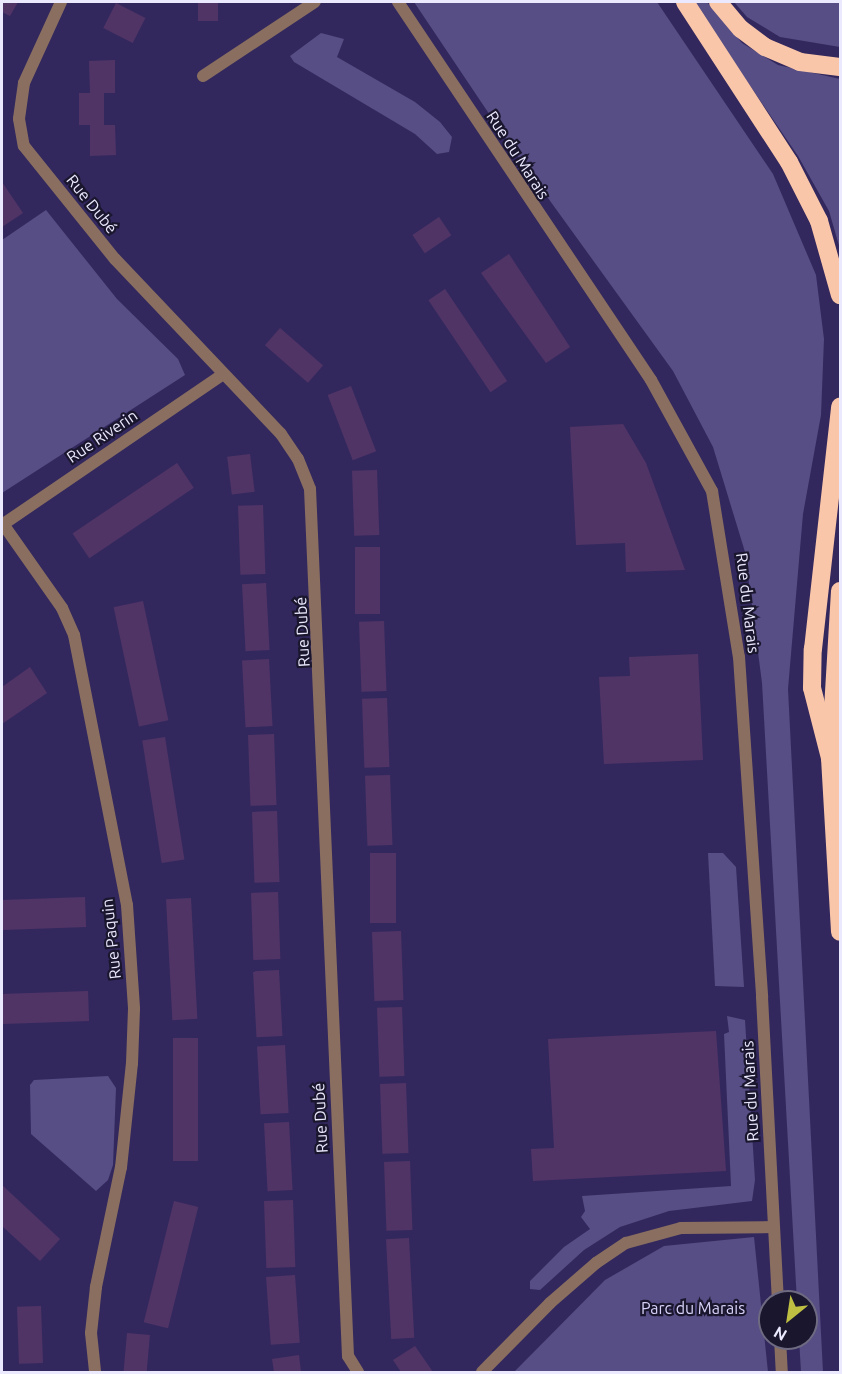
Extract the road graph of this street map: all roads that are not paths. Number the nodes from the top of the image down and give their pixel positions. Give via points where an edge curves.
1 (61, 2) edge
2 (398, 2) edge
3 (685, 2) edge
4 (718, 2) edge
5 (310, 3) edge
6 (840, 67) edge
7 (203, 76) dead end
8 (840, 295) edge
9 (222, 375) junction
10 (840, 407) edge
11 (2, 524) edge
12 (840, 591) edge
13 (830, 758) junction
14 (840, 932) edge
15 (773, 1227) junction
16 (777, 1290) edge
17 (781, 1350) edge
18 (94, 1372) edge
19 (358, 1372) edge
20 (482, 1372) edge
21 (782, 1372) edge

1 - 9 street, Rue Dubé via 24,83 19,119 24,146 115,259
2 - 15 street, Rue du Marais via 651,380 712,491 739,657
3 - 8 highway via 789,162 819,221
4 - 6 highway via 741,30 765,47 800,62
5 - 7 street
9 - 11 street, Rue Riverin
9 - 19 street, Rue Dubé via 281,434 298,459 310,489 348,1356
10 - 13 highway via 813,649 812,688
11 - 18 street, Rue Paquin via 62,608 74,634 127,905 134,1009 132,1063 121,1167 96,1287
12 - 13 highway
13 - 14 highway
15 - 16 street, Rue du Marais
15 - 20 street via 681,1228 626,1243 557,1297
17 - 21 street

